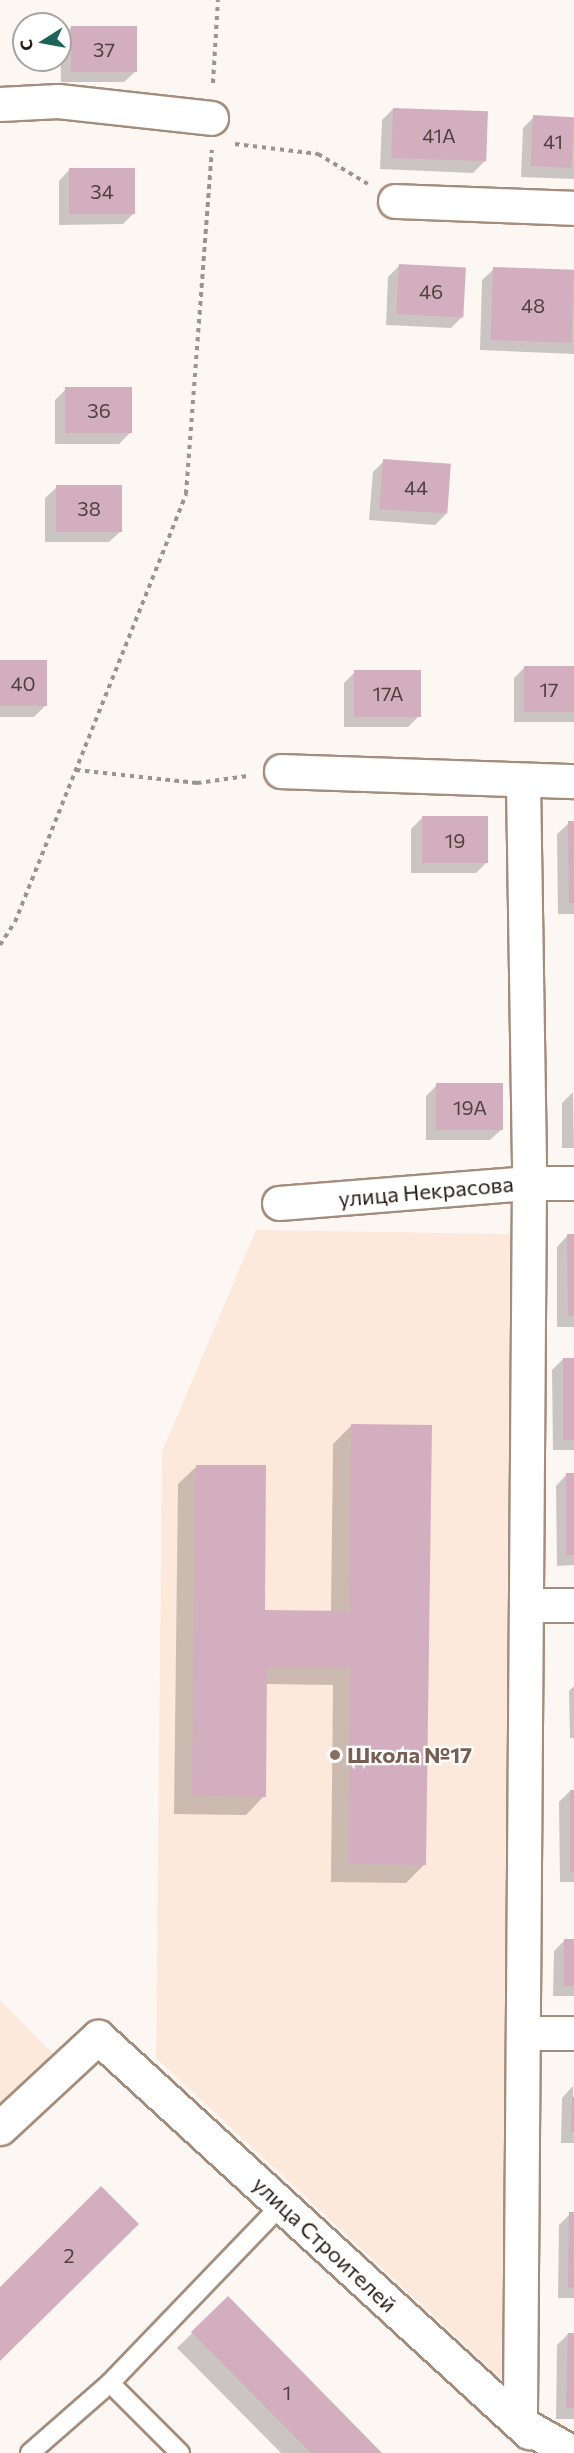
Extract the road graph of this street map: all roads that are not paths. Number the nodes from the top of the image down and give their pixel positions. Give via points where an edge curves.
1 (0, 104) edge
2 (212, 129) road end
3 (395, 201) road end
4 (574, 208) edge
5 (281, 771) road end
6 (574, 781) edge
7 (523, 782) junction
8 (529, 1183) junction
9 (574, 1183) edge
10 (279, 1203) dead end
11 (527, 1605) junction
12 (574, 1605) edge
13 (525, 2033) junction
14 (574, 2033) edge
15 (0, 2128) edge
16 (282, 2204) junction
17 (110, 2383) junction
18 (520, 2423) junction
19 (30, 2453) edge
20 (180, 2453) edge
21 (549, 2453) edge
22 (573, 2453) edge

1 - 2 street via 58,101
3 - 4 street
5 - 7 street
6 - 7 street
7 - 8 street
8 - 9 street, улица Некрасова
8 - 10 street, улица Некрасова
8 - 11 street
11 - 12 street
11 - 13 street
13 - 14 street
13 - 18 street
15 - 16 street, улица Строителей via 98,2037
16 - 17 lane
16 - 18 street, улица Строителей
17 - 19 lane
17 - 20 lane
18 - 21 street, улица Строителей
18 - 22 street

